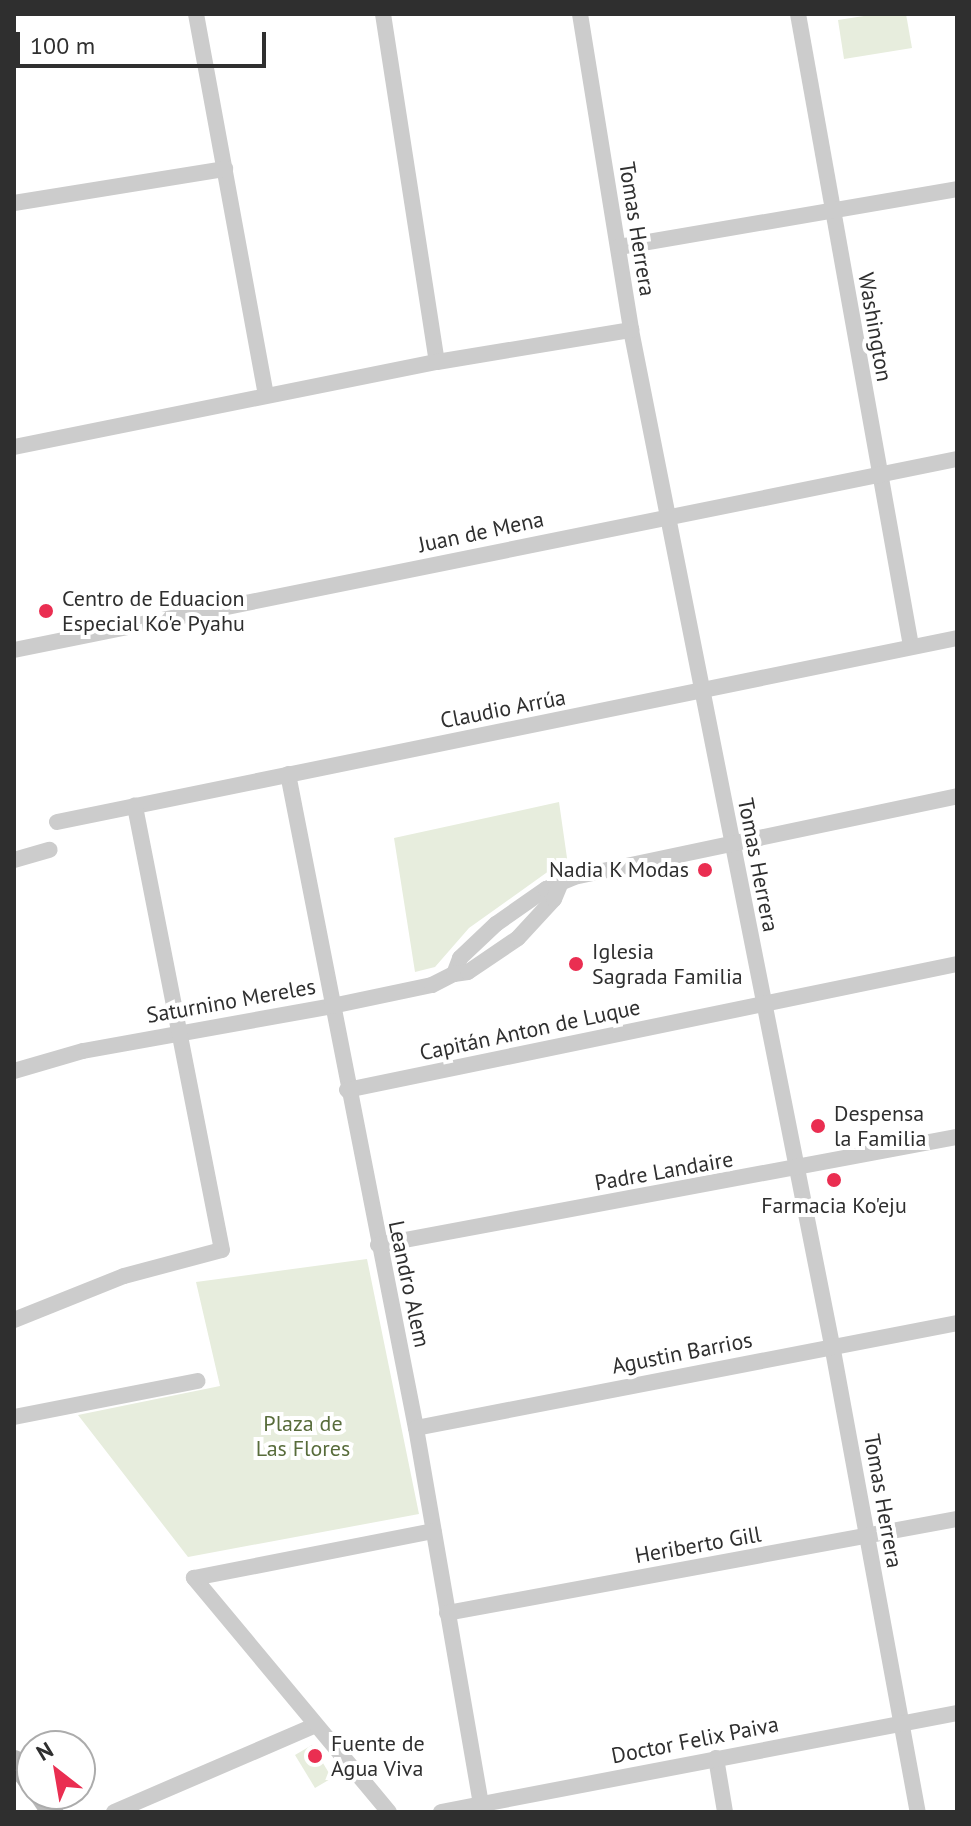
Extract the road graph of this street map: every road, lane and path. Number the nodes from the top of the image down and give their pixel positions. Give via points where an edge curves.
1 (196, 14) edge
2 (383, 14) edge
3 (580, 14) edge
4 (798, 14) edge
5 (225, 169) junction
6 (957, 189) edge
7 (14, 203) edge
8 (831, 209) junction
9 (619, 247) junction
10 (631, 330) junction
11 (437, 362) junction
12 (266, 396) junction
13 (14, 447) edge
14 (957, 459) edge
15 (879, 474) junction
16 (667, 517) junction
17 (957, 638) edge
18 (911, 646) junction
19 (14, 650) edge
20 (702, 692) junction
21 (288, 774) junction
22 (957, 796) edge
23 (135, 805) junction
24 (57, 822) dead end
25 (731, 844) junction
26 (50, 850) dead end
27 (14, 860) edge
28 (560, 885) junction
29 (957, 964) edge
30 (454, 974) junction
31 (763, 1002) junction
32 (332, 1006) junction
33 (179, 1031) junction
34 (14, 1071) edge
35 (347, 1090) junction
36 (957, 1137) edge
37 (797, 1169) junction
38 (378, 1245) junction
39 (14, 1320) edge
40 (957, 1323) edge
41 (832, 1345) junction
42 (197, 1381) dead end
43 (14, 1417) edge
44 (416, 1428) junction
45 (957, 1519) edge
46 (433, 1531) junction
47 (866, 1537) junction
48 (447, 1613) junction
49 (957, 1713) edge
50 (902, 1723) junction
51 (314, 1726) junction
52 (716, 1758) junction
53 (481, 1803) junction
54 (114, 1812) edge
55 (389, 1812) edge
56 (441, 1812) edge
57 (725, 1812) edge
58 (918, 1812) edge

1 - 5 street
2 - 11 street
3 - 9 street, Tomas Herrera
4 - 8 street, Washington
5 - 7 street
5 - 12 street
6 - 8 street
8 - 9 street
8 - 15 street, Washington
9 - 10 street, Tomas Herrera
10 - 11 street
10 - 16 street, Tomas Herrera
11 - 12 street
12 - 13 street
14 - 15 street, Juan de Mena
15 - 16 street, Juan de Mena
15 - 18 street, Washington
16 - 19 street, Juan de Mena
16 - 20 street, Tomas Herrera
17 - 18 street, Claudio Arrúa
18 - 20 street, Claudio Arrúa
20 - 21 street, Claudio Arrúa
20 - 25 street, Tomas Herrera
21 - 23 street, Claudio Arrúa
21 - 32 street, Leandro Alem
22 - 25 street
23 - 24 street, Claudio Arrúa
23 - 33 street
25 - 28 street via 590,871
25 - 31 street, Tomas Herrera
26 - 27 street
28 - 30 street via 496,924 460,958
28 - 30 street, Saturnino Mereles via 554,899 508,947 468,972
29 - 31 street, Capitán Anton de Luque
30 - 32 street, Saturnino Mereles via 432,985
31 - 35 street, Capitán Anton de Luque
31 - 37 street, Tomas Herrera
32 - 33 street, Saturnino Mereles
32 - 35 street, Leandro Alem
33 - 34 street, Saturnino Mereles
33 - 39 street via 221,1252 124,1276
35 - 38 street, Leandro Alem
36 - 37 street, Padre Landaire
37 - 38 street, Padre Landaire
37 - 41 street, Tomas Herrera
38 - 44 street, Leandro Alem
40 - 41 street, Agustin Barrios
41 - 44 street, Agustin Barrios
41 - 47 street, Tomas Herrera
42 - 43 street
44 - 46 street, Leandro Alem
45 - 47 street, Heriberto Gill
46 - 48 street, Leandro Alem
46 - 51 street via 194,1578
47 - 48 street, Heriberto Gill
47 - 50 street, Tomas Herrera
48 - 53 street, Leandro Alem
49 - 50 street, Doctor Felix Paiva
50 - 52 street, Doctor Felix Paiva
50 - 58 street, Tomas Herrera
51 - 54 street
51 - 55 street
52 - 53 street, Doctor Felix Paiva
52 - 57 street
53 - 56 street, Doctor Felix Paiva

